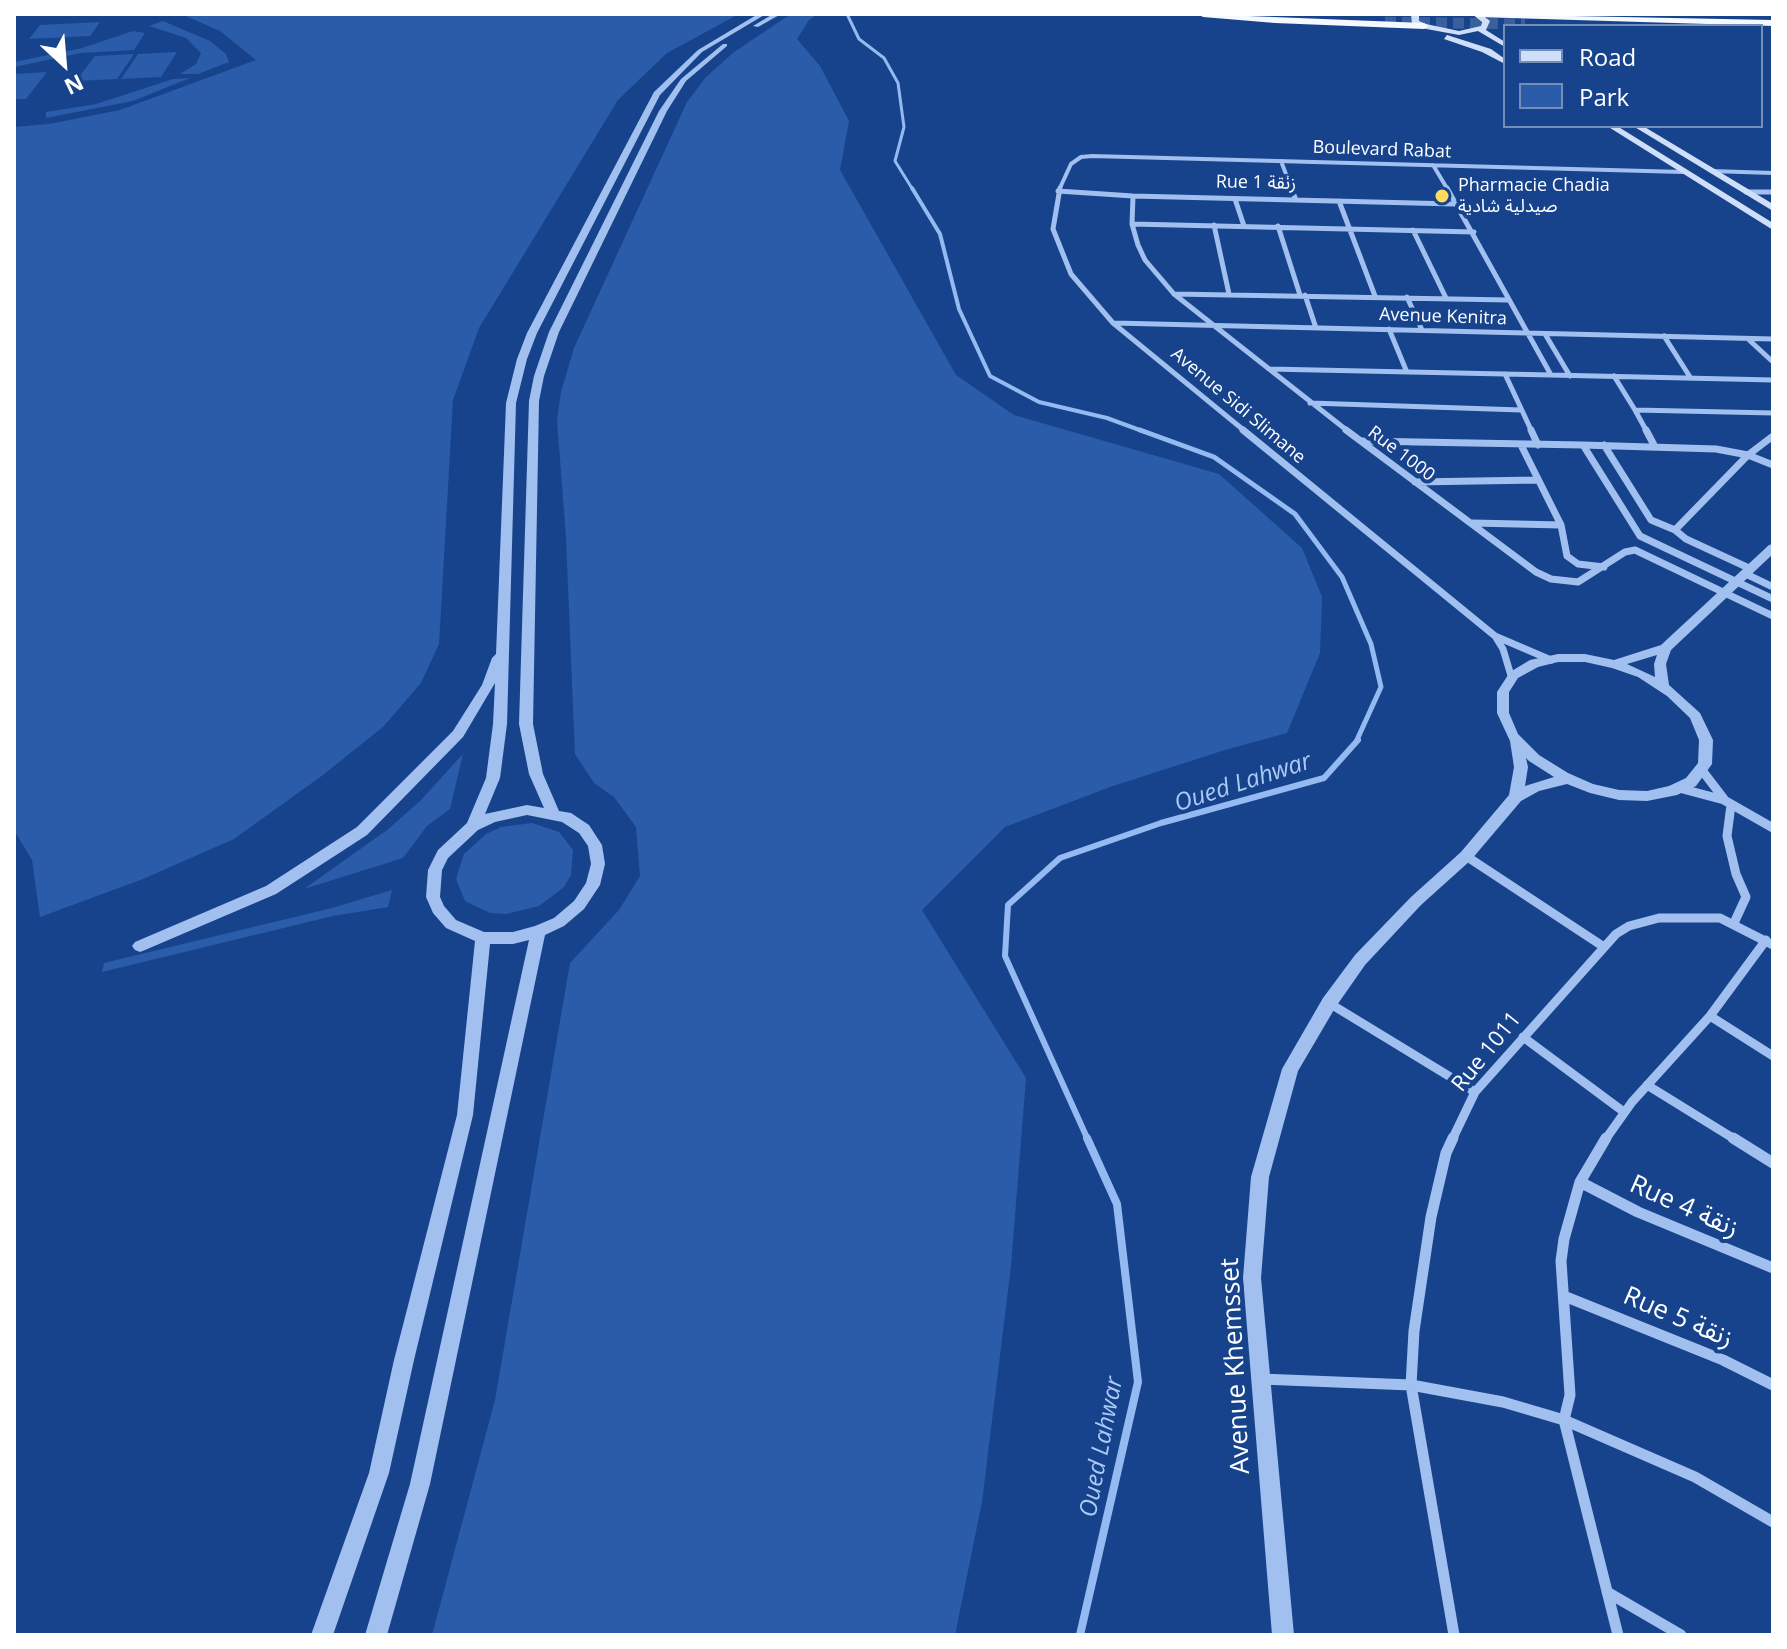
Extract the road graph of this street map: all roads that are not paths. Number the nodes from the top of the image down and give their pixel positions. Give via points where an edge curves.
1 (763, 14) edge
2 (778, 14) edge
3 (1203, 14) edge
4 (1228, 14) edge
5 (1343, 14) edge
6 (1415, 14) edge
7 (1476, 14) edge
8 (1517, 18) edge
9 (1386, 21) edge
10 (1560, 24) edge
11 (1661, 24) edge
12 (1671, 24) edge
13 (1424, 26) junction
14 (1482, 29) junction
15 (1503, 29) edge
16 (1459, 33) junction
17 (1503, 43) edge
18 (1488, 51) junction
19 (1503, 61) edge
20 (1614, 128) edge
21 (1640, 128) edge
22 (1081, 157) joint
23 (1281, 161) junction
24 (1433, 165) junction
25 (1710, 171) junction
26 (1683, 172) junction
27 (1773, 173) edge
28 (1058, 191) junction
29 (1746, 192) junction
30 (1773, 192) edge
31 (1133, 196) junction
32 (1235, 199) junction
33 (1296, 200) junction
34 (1339, 201) junction
35 (1454, 204) junction
36 (1773, 208) edge
37 (1132, 224) junction
38 (1214, 225) junction
39 (1244, 226) junction
40 (1278, 226) junction
41 (1773, 227) edge
42 (1348, 228) junction
43 (1413, 230) junction
44 (1474, 232) junction
45 (1174, 294) junction
46 (1229, 294) junction
47 (1302, 295) junction
48 (1375, 296) junction
49 (1407, 297) junction
50 (1446, 298) junction
51 (1508, 300) junction
52 (1113, 323) junction
53 (1216, 327) junction
54 (1316, 328) junction
55 (1389, 329) junction
56 (1422, 330) junction
57 (1527, 333) junction
58 (1545, 334) junction
59 (1664, 336) junction
60 (1748, 339) junction
61 (1773, 339) edge
62 (1773, 362) edge
63 (1269, 369) junction
64 (1406, 370) junction
65 (1505, 374) junction
66 (1551, 375) junction
67 (1570, 376) junction
68 (1614, 376) junction
69 (1690, 377) junction
70 (1773, 380) edge
71 (1310, 403) junction
72 (1521, 410) junction
73 (1635, 410) junction
74 (1773, 413) edge
75 (1773, 436) edge
76 (1361, 441) junction
77 (1521, 445) junction
78 (1538, 445) junction
79 (1583, 445) junction
80 (1604, 445) junction
81 (1654, 445) junction
82 (1748, 455) junction
83 (1773, 465) edge
84 (1538, 480) junction
85 (1415, 482) junction
86 (1471, 523) junction
87 (1561, 525) junction
88 (1675, 530) junction
89 (1773, 548) edge
90 (1604, 567) junction
91 (1745, 575) junction
92 (1773, 587) edge
93 (1724, 593) junction
94 (1773, 599) edge
95 (1773, 616) edge
96 (1495, 636) junction
97 (502, 646) junction
98 (1665, 648) junction
99 (1551, 660) junction
100 (1614, 664) junction
101 (1512, 679) junction
102 (1663, 687) junction
103 (1516, 739) junction
104 (1701, 769) junction
105 (1568, 779) junction
106 (1678, 788) junction
107 (1516, 797) junction
108 (1728, 802) junction
109 (554, 814) junction
110 (473, 826) junction
111 (1773, 828) edge
112 (1466, 856) junction
113 (1734, 923) junction
114 (538, 931) junction
115 (483, 938) junction
116 (1769, 943) edge
117 (140, 946) dead end
118 (1604, 947) junction
119 (1329, 1003) junction
120 (1710, 1016) junction
121 (1523, 1037) junction
122 (1773, 1056) edge
123 (1647, 1085) junction
124 (1475, 1092) junction
125 (1624, 1112) junction
126 (1773, 1163) edge
127 (1580, 1182) junction
128 (1773, 1268) edge
129 (1564, 1296) junction
130 (1260, 1379) junction
131 (1411, 1385) junction
132 (1773, 1385) edge
133 (1564, 1420) junction
134 (1773, 1522) edge
135 (1607, 1592) junction
136 (322, 1635) edge
137 (376, 1635) edge
138 (1283, 1635) edge
139 (1454, 1635) edge
140 (1618, 1635) edge
141 (1681, 1635) edge

1 - 97 street via 700,51 657,94 532,333 511,403
2 - 109 street via 713,53 672,94 554,332 539,376 534,401 526,724 536,774
3 - 9 highway
4 - 9 highway
5 - 9 highway
6 - 13 main road via 1415,22
7 - 8 highway
7 - 14 main road via 1486,21
8 - 10 highway
8 - 11 highway
8 - 12 highway
9 - 13 highway
9 - 18 main road
13 - 16 main road
14 - 15 highway
14 - 16 main road
14 - 17 main road
16 - 18 main road
18 - 19 main road
20 - 26 main road
21 - 25 main road
22 - 23 street, Boulevard Rabat
22 - 28 street, Avenue Sidi Slimane via 1066,169
23 - 24 street, Boulevard Rabat
23 - 33 street
24 - 26 street, Boulevard Rabat
24 - 35 street
25 - 27 street
25 - 29 main road
26 - 41 main road
28 - 31 street, Rue 1 زنقة
28 - 52 street, Avenue Sidi Slimane via 1053,229 1061,252 1071,274
29 - 30 street
29 - 36 main road
31 - 32 street, Rue 1 زنقة
31 - 37 street, Rue 1000
32 - 33 street, Rue 1 زنقة
32 - 39 street
33 - 34 street, Rue 1 زنقة
34 - 35 street, Rue 1 زنقة
34 - 42 street
35 - 44 street
37 - 38 street
37 - 45 street, Rue 1000 via 1145,260
38 - 39 street
38 - 46 street
39 - 40 street
40 - 42 street
40 - 47 street
42 - 43 street
42 - 48 street
43 - 44 street
43 - 50 street
44 - 51 street
45 - 46 street
45 - 53 street, Rue 1000
46 - 47 street
47 - 48 street
47 - 54 street
48 - 49 street
49 - 50 street
49 - 56 street
50 - 51 street
51 - 57 street
52 - 53 street, Avenue Kenitra
52 - 96 street, Avenue Sidi Slimane
53 - 54 street, Avenue Kenitra
53 - 63 street, Rue 1000
54 - 55 street, Avenue Kenitra
55 - 56 street, Avenue Kenitra
55 - 64 street
56 - 57 street, Avenue Kenitra
57 - 58 street, Avenue Kenitra
57 - 66 street
58 - 59 street, Avenue Kenitra
58 - 67 street
59 - 60 street, Avenue Kenitra
59 - 69 street
60 - 61 street, Avenue Kenitra
60 - 62 street
63 - 64 street
63 - 71 street, Rue 1000
64 - 65 street
65 - 66 street
65 - 72 street
66 - 67 street
67 - 68 street
68 - 69 street
68 - 73 street
69 - 70 street
71 - 72 street
71 - 76 street, Rue 1000
72 - 78 street
73 - 74 street
73 - 81 street
75 - 82 street
76 - 77 street
76 - 85 street, Rue 1000
77 - 78 street
77 - 84 street
78 - 79 street
79 - 80 street
79 - 91 street via 1633,529
80 - 81 street
80 - 88 street via 1651,520
81 - 82 street
82 - 83 street
82 - 88 street
84 - 85 street
84 - 87 street
85 - 86 street, Rue 1000
86 - 87 street
86 - 90 street, Rue 1000 via 1551,579 1578,582
87 - 90 street via 1571,560
88 - 91 street
89 - 91 street
90 - 93 street, Rue 1000 via 1635,550
91 - 92 street
91 - 93 street
91 - 94 street
93 - 95 street
93 - 98 street
96 - 99 street, Avenue Sidi Slimane
96 - 101 street, Avenue Sidi Slimane
97 - 110 street via 496,762
97 - 117 street via 488,685 458,734 362,831 271,890
98 - 100 street
98 - 102 street via 1660,664
99 - 100 street via 1585,658
99 - 101 street via 1534,663
100 - 102 street
101 - 103 street via 1503,692 1503,713
102 - 104 street via 1701,728 1706,740
103 - 105 street via 1534,758
103 - 107 street via 1521,767
104 - 106 street
104 - 108 street
105 - 106 street via 1619,795 1647,796
105 - 107 street, Avenue Khemsset
106 - 108 street
107 - 112 street, Avenue Khemsset
108 - 111 street
108 - 113 street via 1727,836 1746,897
109 - 110 street via 510,812
109 - 114 street via 584,829 595,845 598,864 593,885 579,905
110 - 115 street via 443,854 435,870 433,897 451,924
112 - 118 street
112 - 119 street, Avenue Khemsset via 1360,960
113 - 116 street, Rue 1011
113 - 118 street, Rue 1011 via 1643,920
114 - 115 street
114 - 137 street via 420,1484
115 - 136 street via 465,1115 379,1473
116 - 120 street
118 - 121 street, Rue 1011
119 - 124 street
119 - 130 street, Avenue Khemsset via 1290,1069 1260,1177 1252,1278
120 - 122 street
120 - 123 street
121 - 124 street, Rue 1011
121 - 125 street
123 - 125 street
123 - 126 street
124 - 131 street, Rue 1011 via 1438,1183 1414,1331
125 - 127 street
127 - 128 street, Rue 4 زنقة
127 - 129 street via 1564,1239
129 - 132 street, Rue 5 زنقة
129 - 133 street via 1570,1395
130 - 131 street
130 - 138 street, Avenue Khemsset
131 - 133 street
131 - 139 street, Rue 1011
133 - 134 street via 1695,1477
133 - 135 street
135 - 140 street
135 - 141 street

